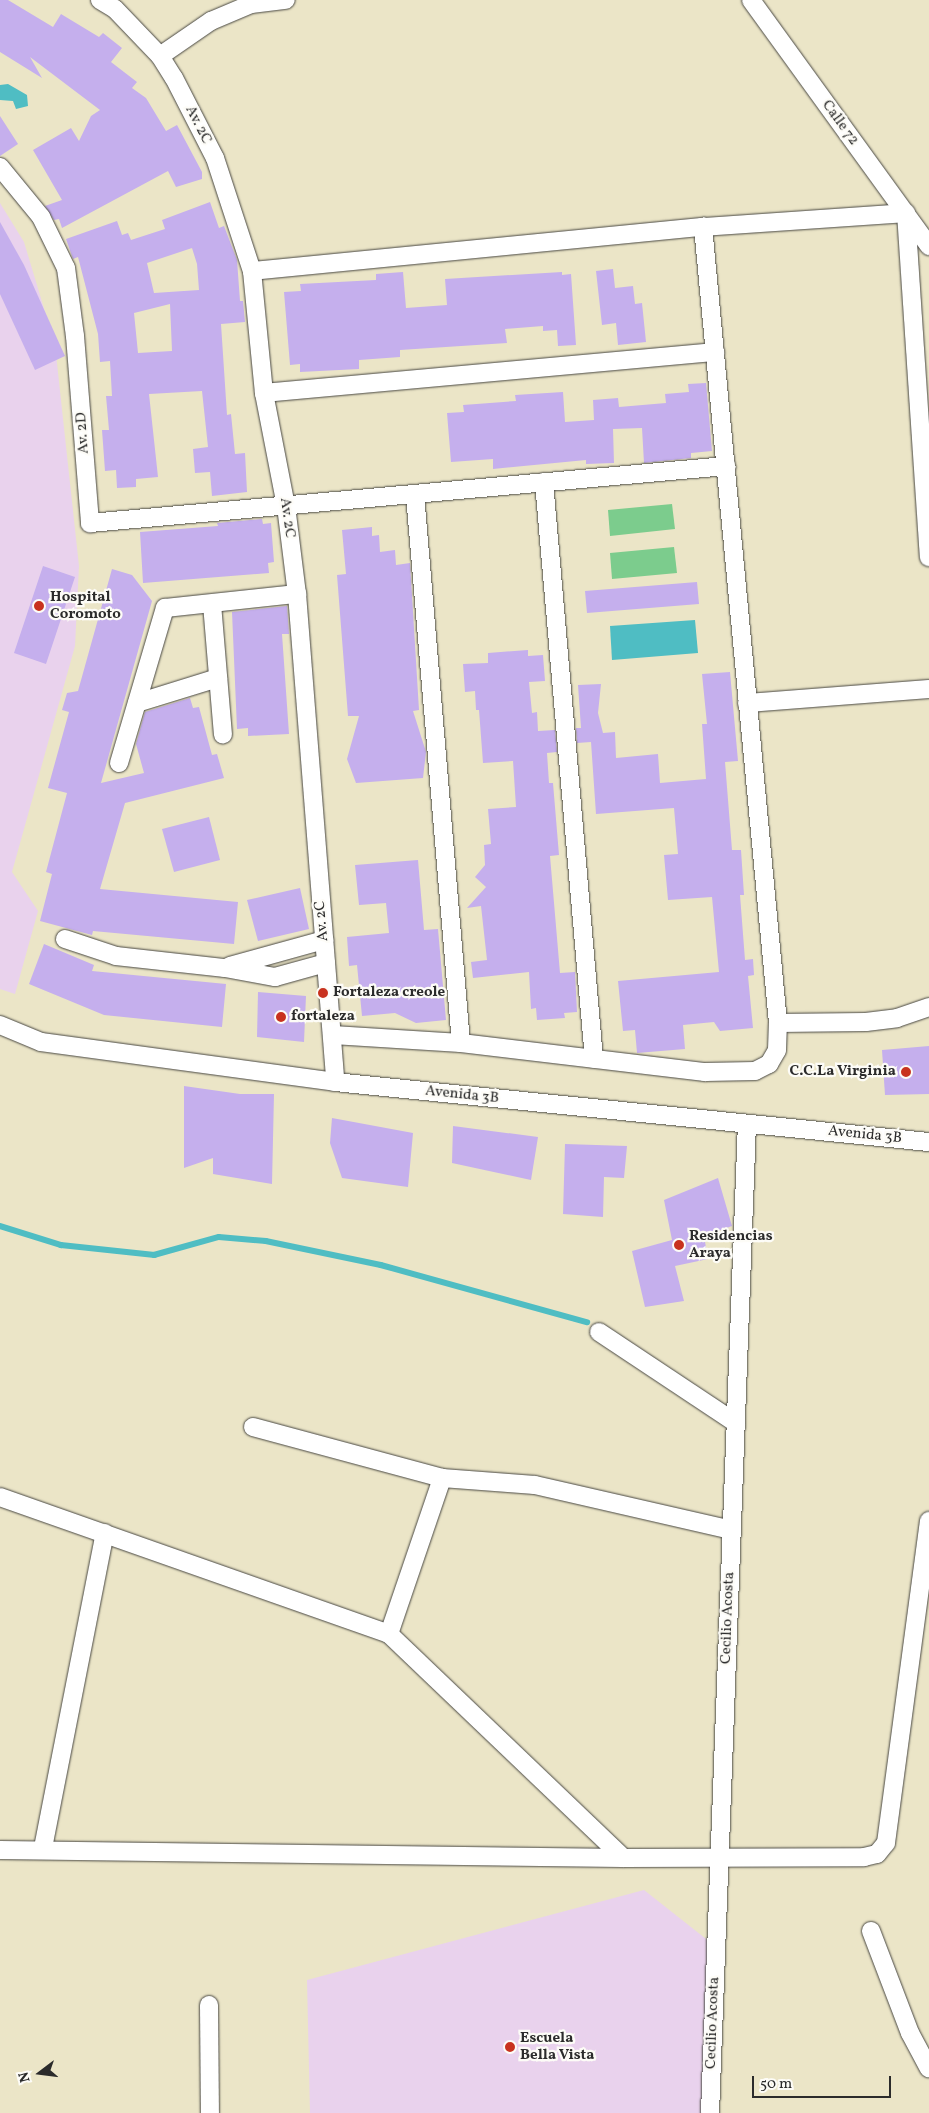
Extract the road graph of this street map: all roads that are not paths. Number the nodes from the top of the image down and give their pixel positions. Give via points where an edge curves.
1 (100, 0) edge
2 (286, 0) edge
3 (750, 0) edge
4 (160, 56) junction
5 (0, 167) edge
6 (906, 213) junction
7 (703, 227) junction
8 (929, 246) edge
9 (252, 272) junction
10 (715, 352) junction
11 (264, 393) junction
12 (726, 466) junction
13 (544, 482) junction
14 (416, 494) junction
15 (286, 506) junction
16 (929, 557) edge
17 (296, 594) junction
18 (212, 604) junction
19 (218, 678) junction
20 (929, 689) edge
21 (747, 703) junction
22 (136, 704) junction
23 (223, 735) dead end
24 (119, 763) dead end
25 (65, 939) dead end
26 (324, 940) junction
27 (326, 964) junction
28 (225, 968) junction
29 (929, 1007) edge
30 (778, 1023) junction
31 (0, 1025) edge
32 (333, 1035) junction
33 (0, 1036) edge
34 (41, 1042) junction
35 (461, 1043) junction
36 (594, 1059) junction
37 (335, 1082) junction
38 (747, 1124) junction
39 (929, 1142) edge
40 (599, 1332) dead end
41 (736, 1423) junction
42 (253, 1427) dead end
43 (442, 1478) junction
44 (0, 1497) edge
45 (929, 1521) edge
46 (731, 1530) junction
47 (105, 1533) junction
48 (390, 1634) junction
49 (43, 1848) junction
50 (0, 1850) edge
51 (718, 1856) junction
52 (622, 1858) junction
53 (871, 1931) dead end
54 (209, 2005) dead end
55 (929, 2068) edge
56 (210, 2113) edge
57 (710, 2113) edge

1 - 4 street, Av. 2C via 115,10
2 - 4 street via 251,4 211,21
3 - 6 street, Calle 72
4 - 9 street, Av. 2C via 215,158
5 - 15 street, Av. 2D via 41,218 66,268 75,336 90,523
6 - 7 street
6 - 8 street, Calle 72
6 - 16 street
7 - 9 street
7 - 10 street
9 - 11 street, Av. 2C
10 - 11 street
10 - 12 street
11 - 15 street, Av. 2C
12 - 13 street
12 - 21 street
13 - 14 street
13 - 36 street
14 - 15 street
14 - 35 street
15 - 17 street, Av. 2C
17 - 18 street
17 - 26 street, Av. 2C
18 - 19 street
18 - 22 street via 164,608
19 - 22 street
19 - 23 street
20 - 21 street
21 - 30 street
22 - 24 street
25 - 28 street via 116,956
26 - 27 street, Av. 2C
26 - 28 street
27 - 28 street via 276,977
27 - 32 street, Av. 2C
29 - 30 street via 897,1018 866,1022
30 - 36 street via 777,1050 769,1064 755,1071 705,1072
31 - 34 street, Avenida 3B
32 - 35 street
32 - 37 street, Av. 2C
33 - 34 street
34 - 37 street, Avenida 3B
35 - 36 street
37 - 38 street, Avenida 3B
38 - 39 street, Avenida 3B
38 - 41 street, Cecilio Acosta
40 - 41 street
41 - 46 street, Cecilio Acosta
42 - 43 street
43 - 46 street via 535,1485
43 - 48 street
44 - 47 street
45 - 51 street via 886,1843 877,1854 864,1856
46 - 51 street, Cecilio Acosta
47 - 48 street
47 - 49 street
48 - 52 street
49 - 50 street
49 - 52 street
51 - 52 street
51 - 57 street, Cecilio Acosta
53 - 55 street via 910,2033
54 - 56 street

